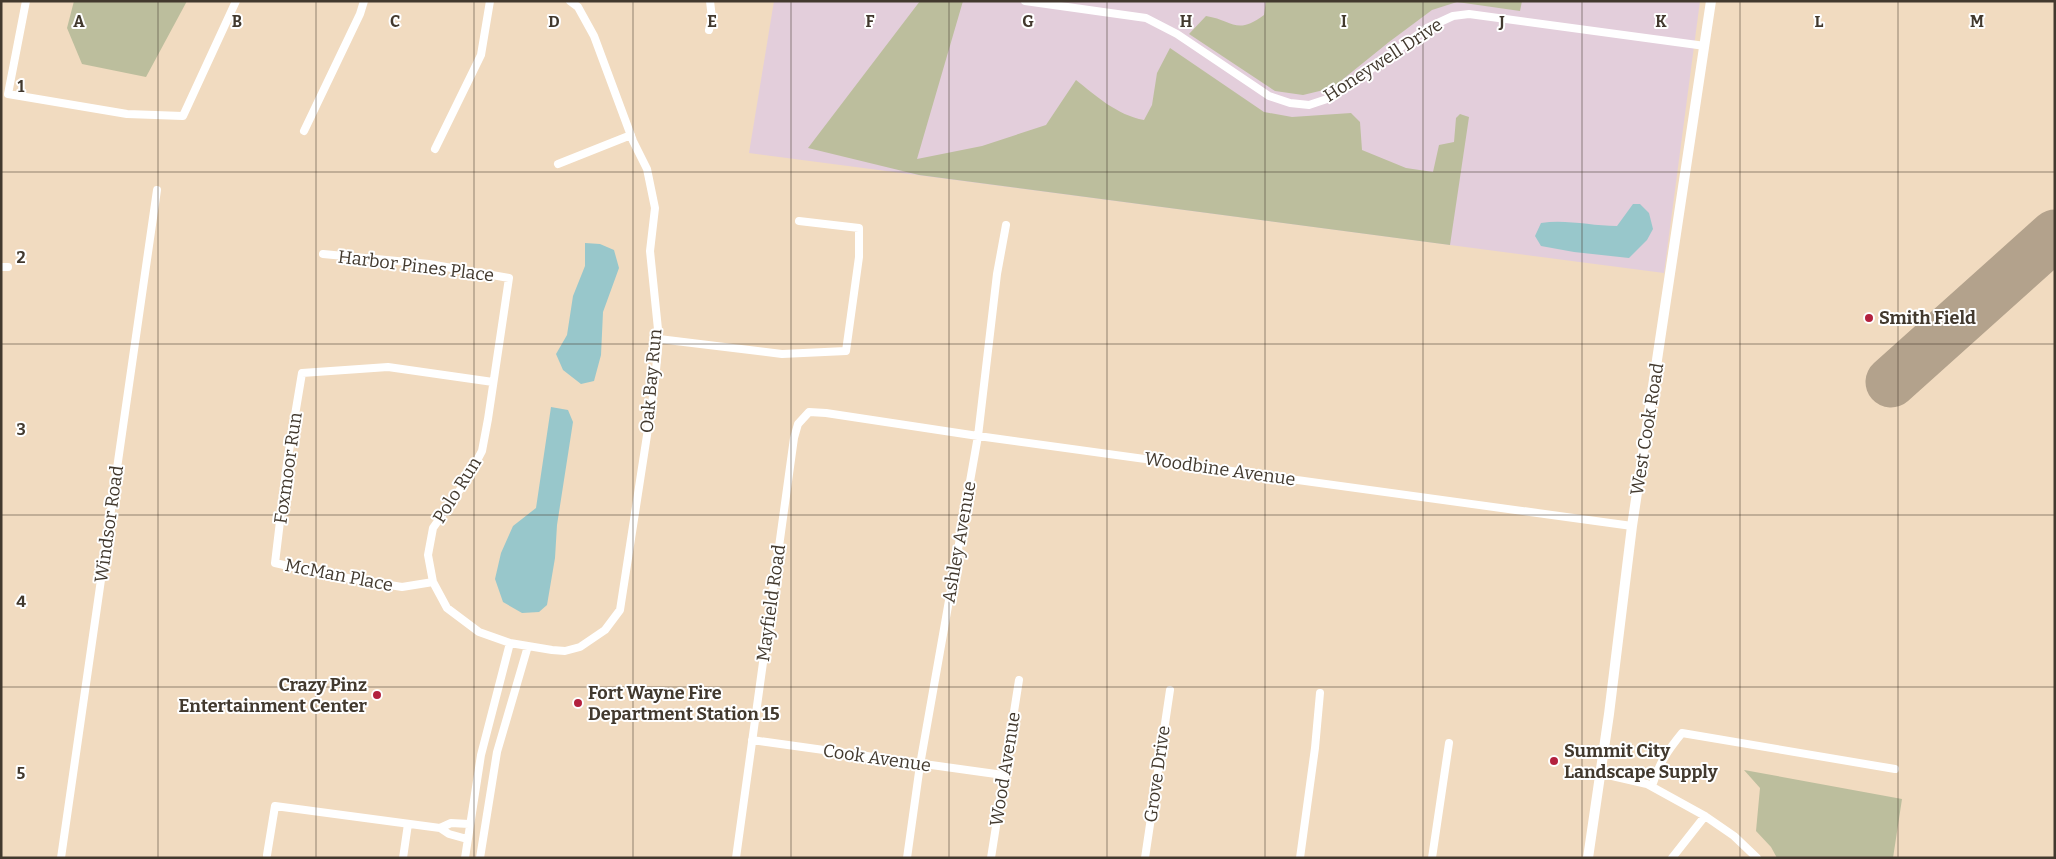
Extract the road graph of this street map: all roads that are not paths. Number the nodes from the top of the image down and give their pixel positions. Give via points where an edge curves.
1 (26, 1) edge
2 (236, 1) edge
3 (364, 1) edge
4 (490, 1) edge
5 (570, 1) edge
6 (710, 1) edge
7 (1024, 1) edge
8 (1711, 1) edge
9 (709, 30) dead end
10 (1705, 46) junction
11 (304, 131) dead end
12 (631, 135) junction
13 (435, 148) dead end
14 (558, 164) dead end
15 (157, 190) dead end
16 (799, 221) dead end
17 (1006, 225) dead end
18 (323, 254) dead end
19 (509, 278) joint
20 (658, 338) junction
21 (493, 382) junction
22 (809, 412) joint
23 (978, 436) junction
24 (1632, 526) junction
25 (275, 563) joint
26 (432, 582) junction
27 (510, 643) junction
28 (528, 646) junction
29 (1019, 680) dead end
30 (1170, 690) dead end
31 (1320, 694) dead end
32 (493, 709) junction
33 (509, 712) junction
34 (752, 740) junction
35 (1449, 743) dead end
36 (920, 765) junction
37 (1895, 769) dead end
38 (1599, 773) junction
39 (1003, 775) junction
40 (1652, 786) junction
41 (1706, 816) junction
42 (408, 824) junction
43 (469, 824) junction
44 (440, 828) junction
45 (467, 839) junction
46 (267, 854) dead end
47 (62, 858) edge
48 (403, 858) edge
49 (465, 858) edge
50 (480, 858) edge
51 (736, 858) edge
52 (907, 858) edge
53 (991, 858) edge
54 (1145, 858) edge
55 (1300, 858) edge
56 (1432, 858) edge
57 (1588, 858) edge
58 (1672, 858) edge
59 (1757, 858) edge

1 - 2 street via 8,94 127,114 183,116
3 - 11 street
4 - 13 street via 480,55
5 - 12 street, Oak Bay Run via 578,7 594,36
6 - 9 street via 712,18
7 - 10 street, Honeywell Drive via 1146,18 1177,34 1269,96 1309,105 1333,97 1427,28 1453,16 1469,14
8 - 10 main road, West Cook Road
10 - 24 main road, West Cook Road
12 - 14 street
12 - 20 street, Oak Bay Run via 647,169 655,208 650,251
15 - 47 street, Windsor Road
16 - 20 street via 860,228 846,351 782,354
17 - 23 street, Ashley Avenue
18 - 19 street, Harbor Pines Place via 429,264
19 - 21 street, Polo Run
20 - 28 street, Oak Bay Run via 654,390 620,610 605,630 580,647 565,651
21 - 25 street, Foxmoor Run via 388,366 302,373
21 - 26 street, Polo Run via 482,451 466,481 433,528 428,554
22 - 23 street, Woodbine Avenue
22 - 34 street, Mayfield Road via 798,424 794,438
23 - 24 street, Woodbine Avenue
23 - 36 street, Ashley Avenue
24 - 38 main road, West Cook Road
25 - 26 street, McMan Place via 329,576 402,587
26 - 27 street, Polo Run via 447,608 479,632
27 - 28 street, Polo Run
27 - 32 street
28 - 33 street
29 - 39 street, Wood Avenue
30 - 54 street, Grove Drive
31 - 55 street
32 - 33 street
32 - 43 street
33 - 50 street via 497,752
34 - 36 street, Cook Avenue
34 - 51 street, Mayfield Road
35 - 56 street
36 - 39 street, Cook Avenue
36 - 52 street, Ashley Avenue
37 - 40 street via 1682,733 1662,759
38 - 40 street
38 - 57 main road, West Cook Road
39 - 53 street, Wood Avenue
40 - 41 street
41 - 58 street
41 - 59 street
42 - 44 street
42 - 46 street via 275,806
42 - 48 street
43 - 44 street via 451,823
43 - 45 street
44 - 45 street
45 - 49 street

